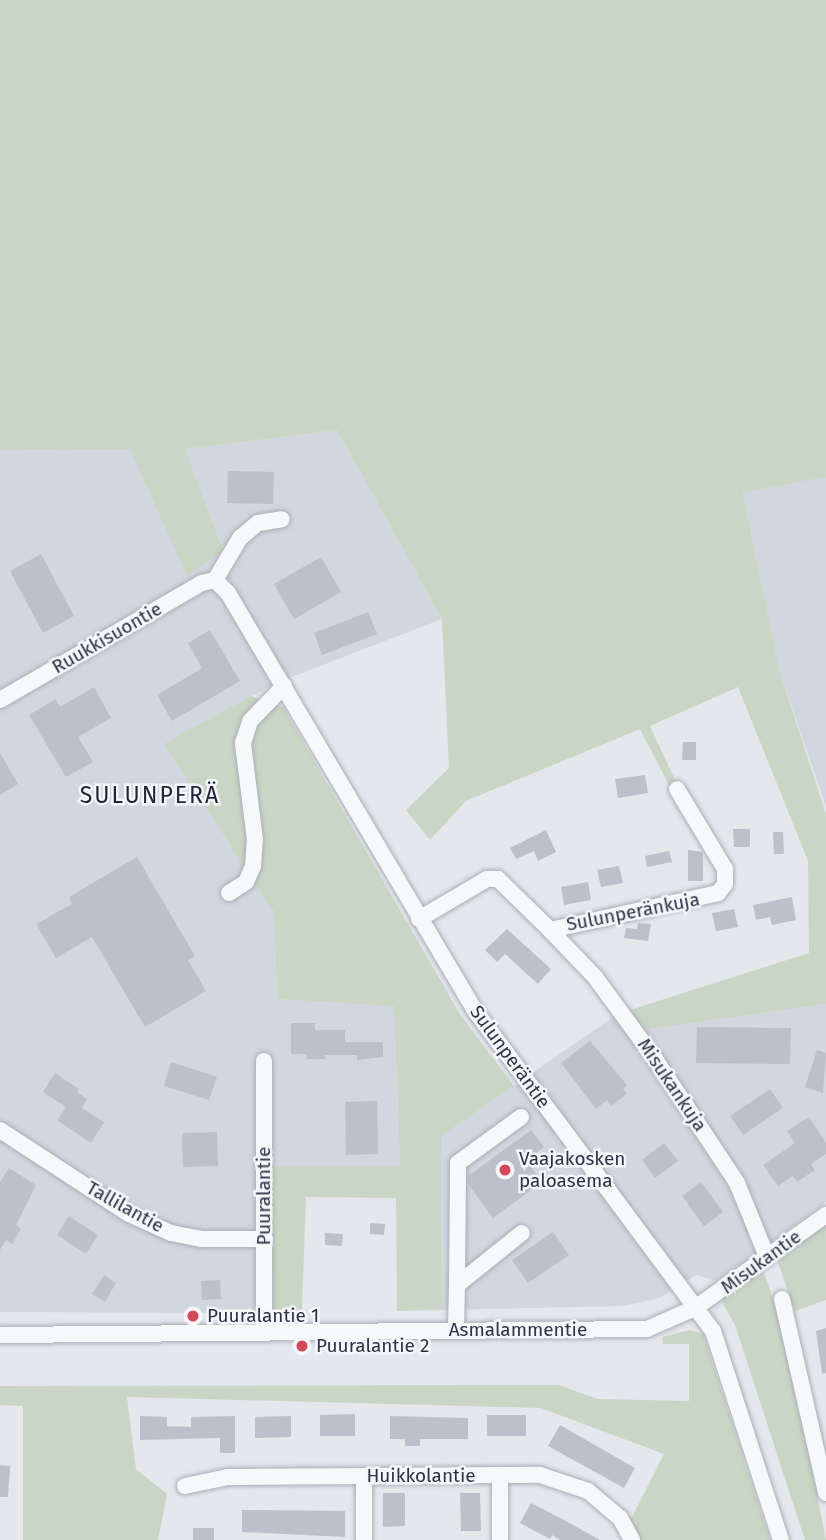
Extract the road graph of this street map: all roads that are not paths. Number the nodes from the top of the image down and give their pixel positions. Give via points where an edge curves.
1 (282, 519) dead end
2 (215, 580) junction
3 (284, 686) junction
4 (0, 700) edge
5 (677, 789) dead end
6 (229, 893) dead end
7 (419, 919) junction
8 (550, 930) junction
9 (264, 1061) dead end
10 (521, 1117) dead end
11 (0, 1130) edge
12 (826, 1215) edge
13 (522, 1233) dead end
14 (265, 1239) junction
15 (767, 1257) junction
16 (457, 1285) junction
17 (782, 1299) dead end
18 (695, 1308) junction
19 (456, 1330) junction
20 (264, 1331) junction
21 (0, 1335) edge
22 (500, 1475) junction
23 (364, 1477) junction
24 (185, 1486) dead end
25 (826, 1493) edge
26 (364, 1540) edge
27 (500, 1540) edge
28 (632, 1540) edge
29 (781, 1540) edge

1 - 2 street via 258,523 240,538
2 - 3 street, Sulunperäntie via 228,593
2 - 4 street, Ruukkisuontie via 202,583
3 - 6 street via 250,721 243,743 256,840 246,882
3 - 7 street, Sulunperäntie
5 - 8 street, Sulunperänkuja via 724,869 725,884 719,893
7 - 8 street, Sulunperänkuja via 487,879 498,879
7 - 18 street, Sulunperäntie via 475,1012
8 - 15 street, Misukankuja via 595,977 655,1059 737,1183
9 - 14 street, Puuralantie
10 - 16 street via 458,1163
11 - 14 street, Tallilantie via 129,1214 171,1233 202,1239
12 - 15 street, Misukantie
13 - 16 street
14 - 20 street, Puuralantie
15 - 18 street, Misukantie
16 - 19 street
17 - 25 street
18 - 19 street, Asmalammentie via 647,1329
18 - 29 street, Sulunperäntie via 713,1331
19 - 20 street, Asmalammentie
20 - 21 street, Asmalammentie
22 - 23 street, Huikkolantie
22 - 27 street
22 - 28 street, Huikkolantie via 540,1475 588,1491 620,1518
23 - 24 street, Huikkolantie via 228,1476
23 - 26 street

